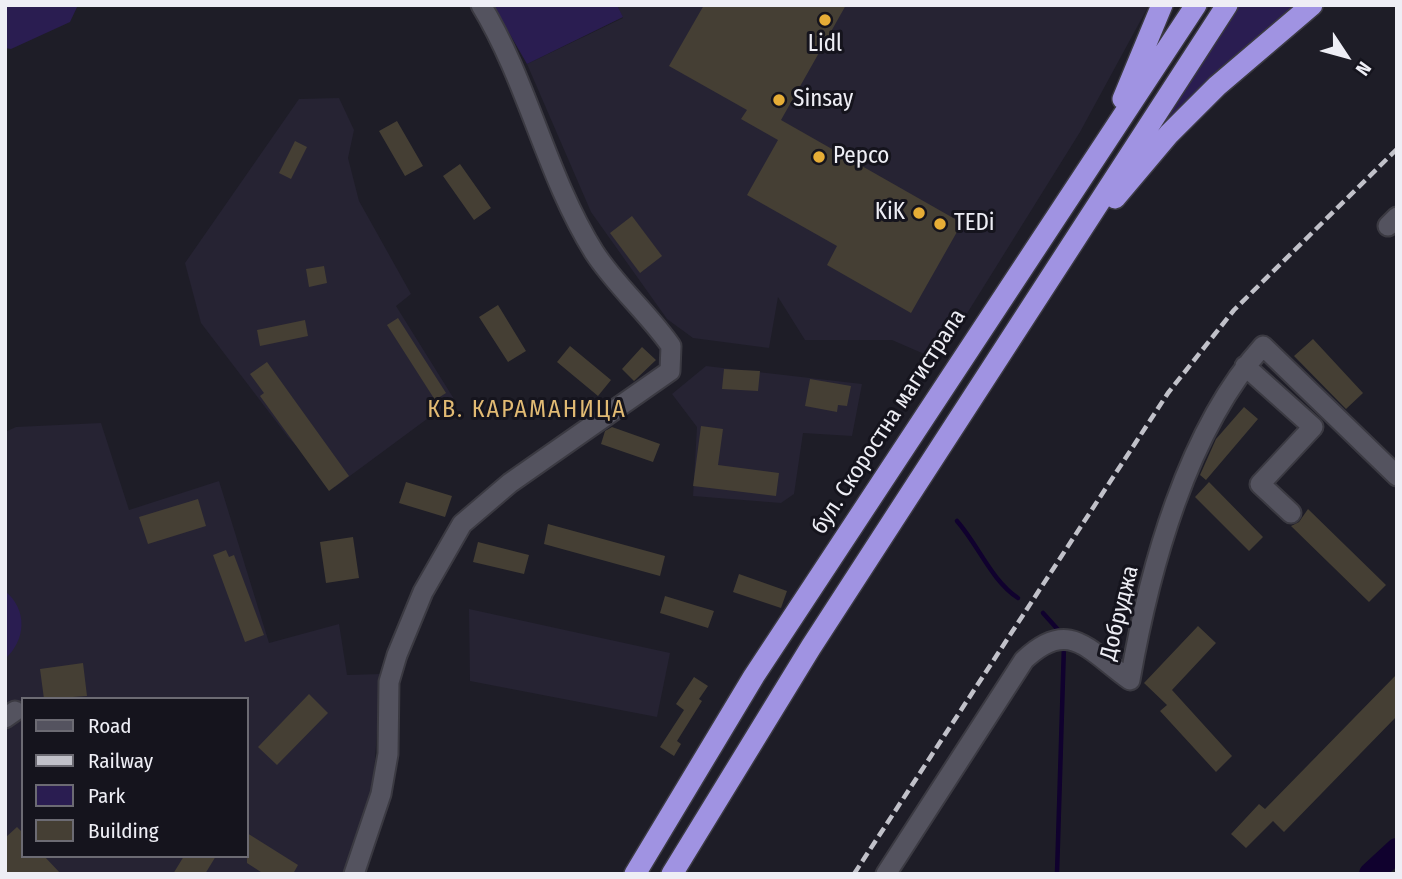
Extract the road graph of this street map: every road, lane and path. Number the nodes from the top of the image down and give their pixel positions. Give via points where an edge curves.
1 (481, 5) edge
2 (1161, 5) edge
3 (1196, 5) edge
4 (1227, 5) edge
5 (1312, 5) edge
6 (1103, 146) junction
7 (1054, 269) junction
8 (1245, 366) junction
9 (1397, 476) edge
10 (1291, 513) dead end
11 (354, 874) edge
12 (635, 874) edge
13 (671, 874) edge
14 (886, 874) edge

1 - 11 street via 594,252 671,346 670,371 510,483 463,524 424,592 397,655 389,682 388,754 381,794
2 - 6 highway
3 - 6 highway, бул. Скоростна магистрала
4 - 7 highway
5 - 7 highway via 1169,134
6 - 12 highway, бул. Скоростна магистрала via 754,676
7 - 13 highway
8 - 9 street, Добруджа via 1263,346
8 - 10 street via 1312,427 1260,484
8 - 14 street, Добруджа via 1204,432 1167,530 1140,622 1129,680 1063,638 1038,646 1024,660

